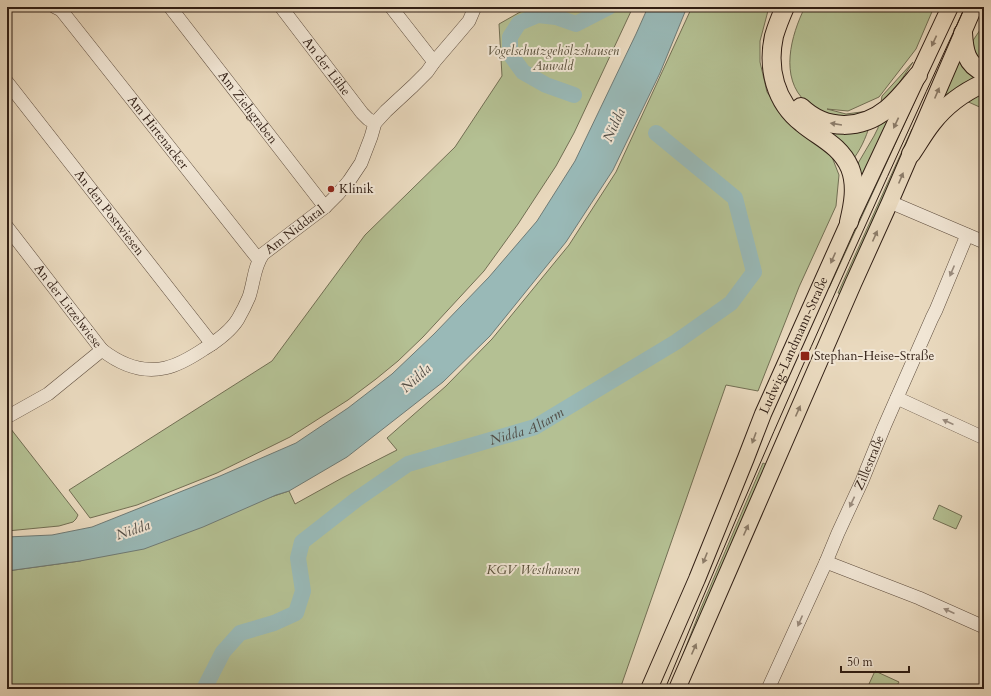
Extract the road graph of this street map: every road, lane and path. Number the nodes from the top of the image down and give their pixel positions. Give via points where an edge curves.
1 (55, 7) edge
2 (170, 7) edge
3 (281, 7) edge
4 (391, 7) edge
5 (475, 7) edge
6 (785, 7) edge
7 (798, 7) edge
8 (950, 7) edge
9 (973, 9) edge
10 (963, 33) junction
11 (434, 62) junction
12 (984, 72) edge
13 (918, 75) junction
14 (7, 82) edge
15 (984, 83) edge
16 (375, 123) junction
17 (911, 154) junction
18 (890, 202) junction
19 (325, 207) junction
20 (848, 222) junction
21 (7, 227) edge
22 (967, 235) junction
23 (984, 242) edge
24 (258, 260) junction
25 (212, 344) junction
26 (102, 350) junction
27 (897, 398) junction
28 (7, 417) edge
29 (984, 438) edge
30 (826, 562) junction
31 (984, 627) edge
32 (681, 688) edge
33 (649, 689) edge
34 (768, 689) edge

1 - 24 street, Am Hirtenacker via 61,10
2 - 19 street, Am Ziehgraben
3 - 16 street, An der Lühe via 362,113
4 - 11 street
5 - 11 street, Am Niddatal via 469,21
6 - 20 highway via 773,42 774,80 783,103 794,116 829,141 846,161 854,190
13 -> 7 highway via 887,108 873,118 845,126 819,120 808,114 797,103 784,75 785,39
8 -> 13 main road, Ludwig-Landmann-Straße
9 - 10 main road
10 - 12 highway via 964,47 969,60
17 -> 10 main road
11 - 16 street, Am Niddatal
13 -> 20 main road, Ludwig-Landmann-Straße
14 - 25 street, An den Postwiesen
15 - 17 highway via 958,98 944,110
16 - 19 street, Am Niddatal via 361,163 349,181
18 -> 17 main road
18 - 22 street
32 -> 18 main road
19 - 24 street, Am Niddatal
20 -> 33 main road, Ludwig-Landmann-Straße via 763,414 700,572
21 - 26 street, An der Litzelwiese
22 - 23 street
22 -> 27 street, Zillestraße
24 - 25 street, Am Niddatal via 248,298 237,320
25 - 26 street, Am Niddatal via 173,366 154,370 124,364
26 - 28 street, An der Litzelwiese via 48,394
29 -> 27 street
27 -> 30 street, Zillestraße
31 -> 30 street via 919,598
30 -> 34 street, Zillestraße

